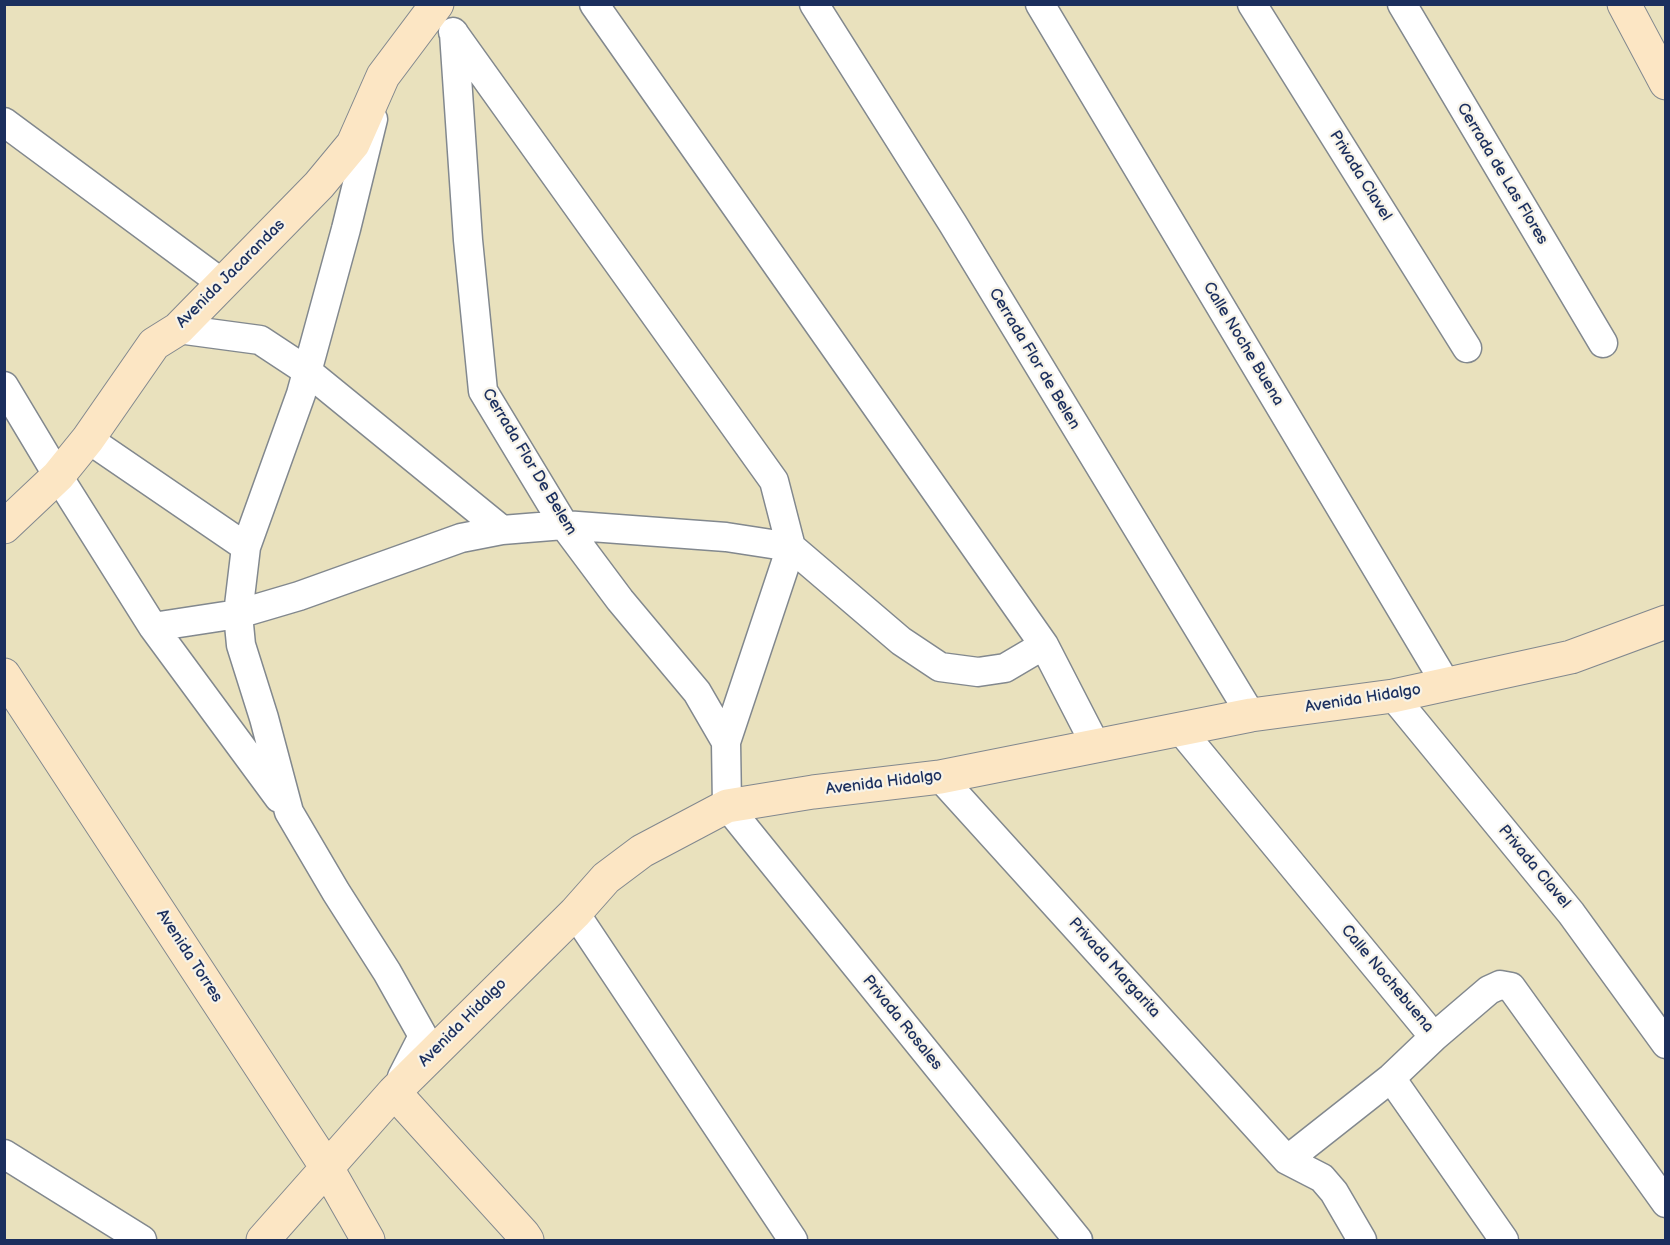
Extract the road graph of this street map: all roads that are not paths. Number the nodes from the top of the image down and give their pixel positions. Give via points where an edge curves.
1 (437, 4) edge
2 (443, 4) edge
3 (594, 4) edge
4 (814, 4) edge
5 (1040, 4) edge
6 (1252, 4) edge
7 (1402, 4) edge
8 (1624, 4) edge
9 (454, 33) junction
10 (383, 76) junction
11 (1665, 84) edge
12 (4, 122) edge
13 (223, 284) junction
14 (178, 329) junction
15 (1603, 343) dead end
16 (1467, 348) dead end
17 (307, 371) junction
18 (4, 386) edge
19 (88, 439) junction
20 (58, 476) junction
21 (564, 525) junction
22 (4, 527) edge
23 (502, 530) junction
24 (246, 547) junction
25 (791, 547) junction
26 (238, 614) junction
27 (1665, 622) edge
28 (153, 627) junction
29 (1044, 645) junction
30 (4, 675) edge
31 (1446, 684) junction
32 (1393, 696) junction
33 (1251, 715) junction
34 (1179, 728) junction
35 (726, 742) junction
36 (1096, 746) junction
37 (940, 777) junction
38 (727, 806) junction
39 (289, 812) junction
40 (575, 913) junction
41 (1434, 1037) junction
42 (1665, 1044) edge
43 (1391, 1078) junction
44 (394, 1092) junction
45 (4, 1154) edge
46 (1287, 1160) junction
47 (327, 1168) junction
48 (1665, 1203) edge
49 (142, 1240) edge
50 (263, 1240) edge
51 (368, 1240) edge
52 (527, 1240) edge
53 (793, 1240) edge
54 (1078, 1240) edge
55 (1362, 1240) edge
56 (1504, 1240) edge

1 - 10 main road, Avenida Jacarandas
2 - 9 street
3 - 29 street
4 - 33 street, Cerrada Flor de Belen via 959,234
5 - 31 street, Calle Noche Buena
6 - 16 street, Privada Clavel
7 - 15 street, Cerrada de Las Flores
8 - 11 main road
9 - 21 street, Cerrada Flor De Belem via 483,391
9 - 25 street via 774,481
10 - 13 main road, Avenida Jacarandas via 353,144
10 - 17 street
12 - 13 street
13 - 14 main road, Avenida Jacarandas
14 - 17 street via 260,340
14 - 19 main road, Avenida Jacarandas via 154,344
17 - 23 street
17 - 24 street
18 - 20 street
19 - 20 main road, Avenida Jacarandas
19 - 24 street
20 - 22 main road, Avenida Jacarandas
20 - 28 street
21 - 23 street
21 - 25 street via 726,537
21 - 35 street, Cerrada Flor De Belem via 697,692
23 - 26 street via 461,538
24 - 26 street
25 - 29 street via 901,641 940,667 978,672 1005,668
25 - 35 street
26 - 28 street
26 - 39 street via 241,645
27 - 31 main road, Avenida Hidalgo via 1571,657
28 - 39 street
29 - 36 street
30 - 47 main road, Avenida Torres
31 - 32 main road, Avenida Hidalgo
32 - 33 main road, Avenida Hidalgo
32 - 42 street, Privada Clavel via 1571,913
33 - 34 main road, Avenida Hidalgo
34 - 36 main road, Avenida Hidalgo
34 - 41 street, Calle Nochebuena
35 - 38 street, Cerrada Flor De Belem
36 - 37 main road, Avenida Hidalgo
37 - 38 main road, Avenida Hidalgo
37 - 46 street, Privada Margarita
38 - 40 main road, Avenida Hidalgo via 642,851 606,878
38 - 54 street, Privada Rosales
39 - 44 street via 423,1036
40 - 44 main road, Avenida Hidalgo
40 - 53 street
41 - 43 street
41 - 48 street, Calle Nochebuena via 1489,990 1500,985 1511,987
43 - 46 street
43 - 56 street
44 - 47 main road, Avenida Hidalgo
44 - 52 main road
45 - 49 street
46 - 55 street via 1322,1178
47 - 50 main road, Avenida Hidalgo
47 - 51 main road, Avenida Torres

